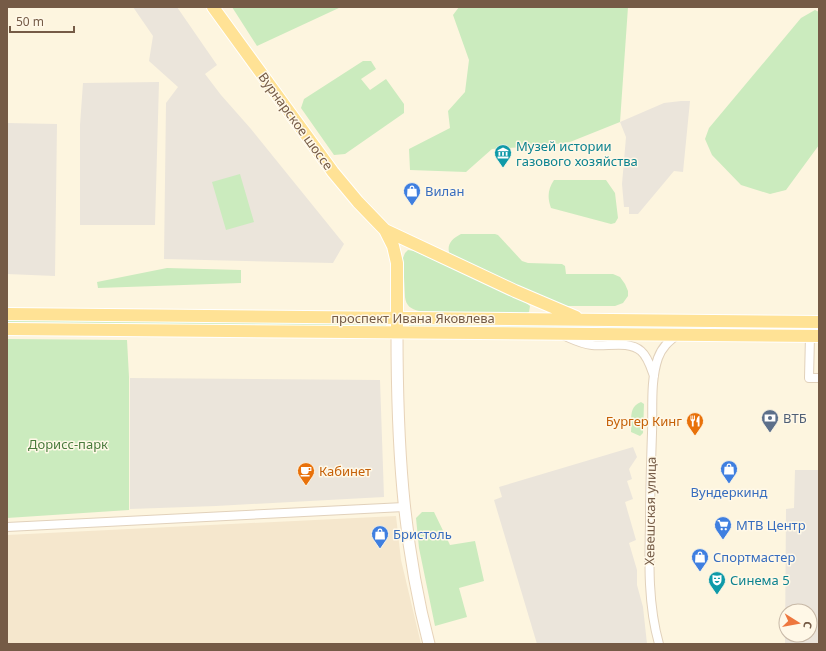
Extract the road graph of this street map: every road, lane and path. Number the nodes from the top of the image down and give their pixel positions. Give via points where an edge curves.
1 (213, 7) edge
2 (385, 230) junction
3 (7, 314) edge
4 (398, 318) junction
5 (582, 320) junction
6 (819, 322) edge
7 (7, 329) edge
8 (397, 333) junction
9 (562, 334) junction
10 (677, 335) junction
11 (814, 336) edge
12 (654, 376) junction
13 (819, 378) edge
14 (404, 508) junction
15 (7, 527) edge
16 (429, 644) edge
17 (659, 644) edge

1 - 2 main road, Вурнарское шоссе via 333,172
2 - 4 main road via 396,258
2 - 5 main road
3 - 4 main road, проспект Ивана Яковлева
4 - 5 main road, проспект Ивана Яковлева
4 - 8 main road
5 - 6 main road, проспект Ивана Яковлева
7 - 8 main road, проспект Ивана Яковлева
8 - 9 main road, проспект Ивана Яковлева
8 - 14 main road via 397,404
9 - 10 main road, проспект Ивана Яковлева
9 - 12 street via 592,345 634,347 644,356
10 - 11 main road, проспект Ивана Яковлева
10 - 12 street, Хевешская улица via 662,349
11 - 13 street via 809,378
12 - 17 street, Хевешская улица via 650,568 651,607
14 - 15 street
14 - 16 main road via 413,576

